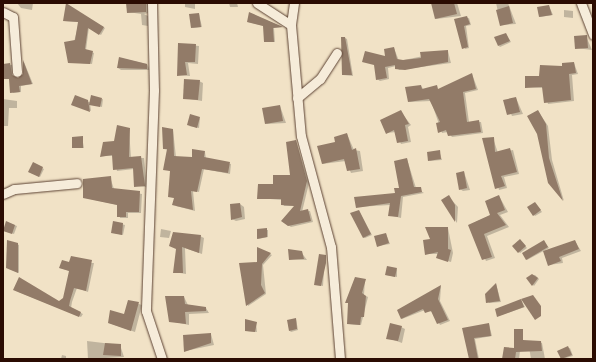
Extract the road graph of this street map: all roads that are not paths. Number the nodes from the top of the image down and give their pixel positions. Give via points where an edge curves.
1 (152, 3) edge
2 (257, 3) edge
3 (294, 3) edge
4 (581, 3) edge
5 (3, 12) edge
6 (290, 26) junction
7 (593, 35) edge
8 (337, 53) dead end
9 (17, 72) dead end
10 (297, 98) junction
11 (77, 183) dead end
12 (3, 194) edge
13 (162, 359) edge
14 (340, 359) edge

1 - 13 street via 154,90 146,311
2 - 6 street
3 - 6 street
4 - 7 street
5 - 9 street via 13,17
6 - 10 street
8 - 10 street via 320,79
10 - 14 street via 301,136 331,247
11 - 12 street via 14,189

